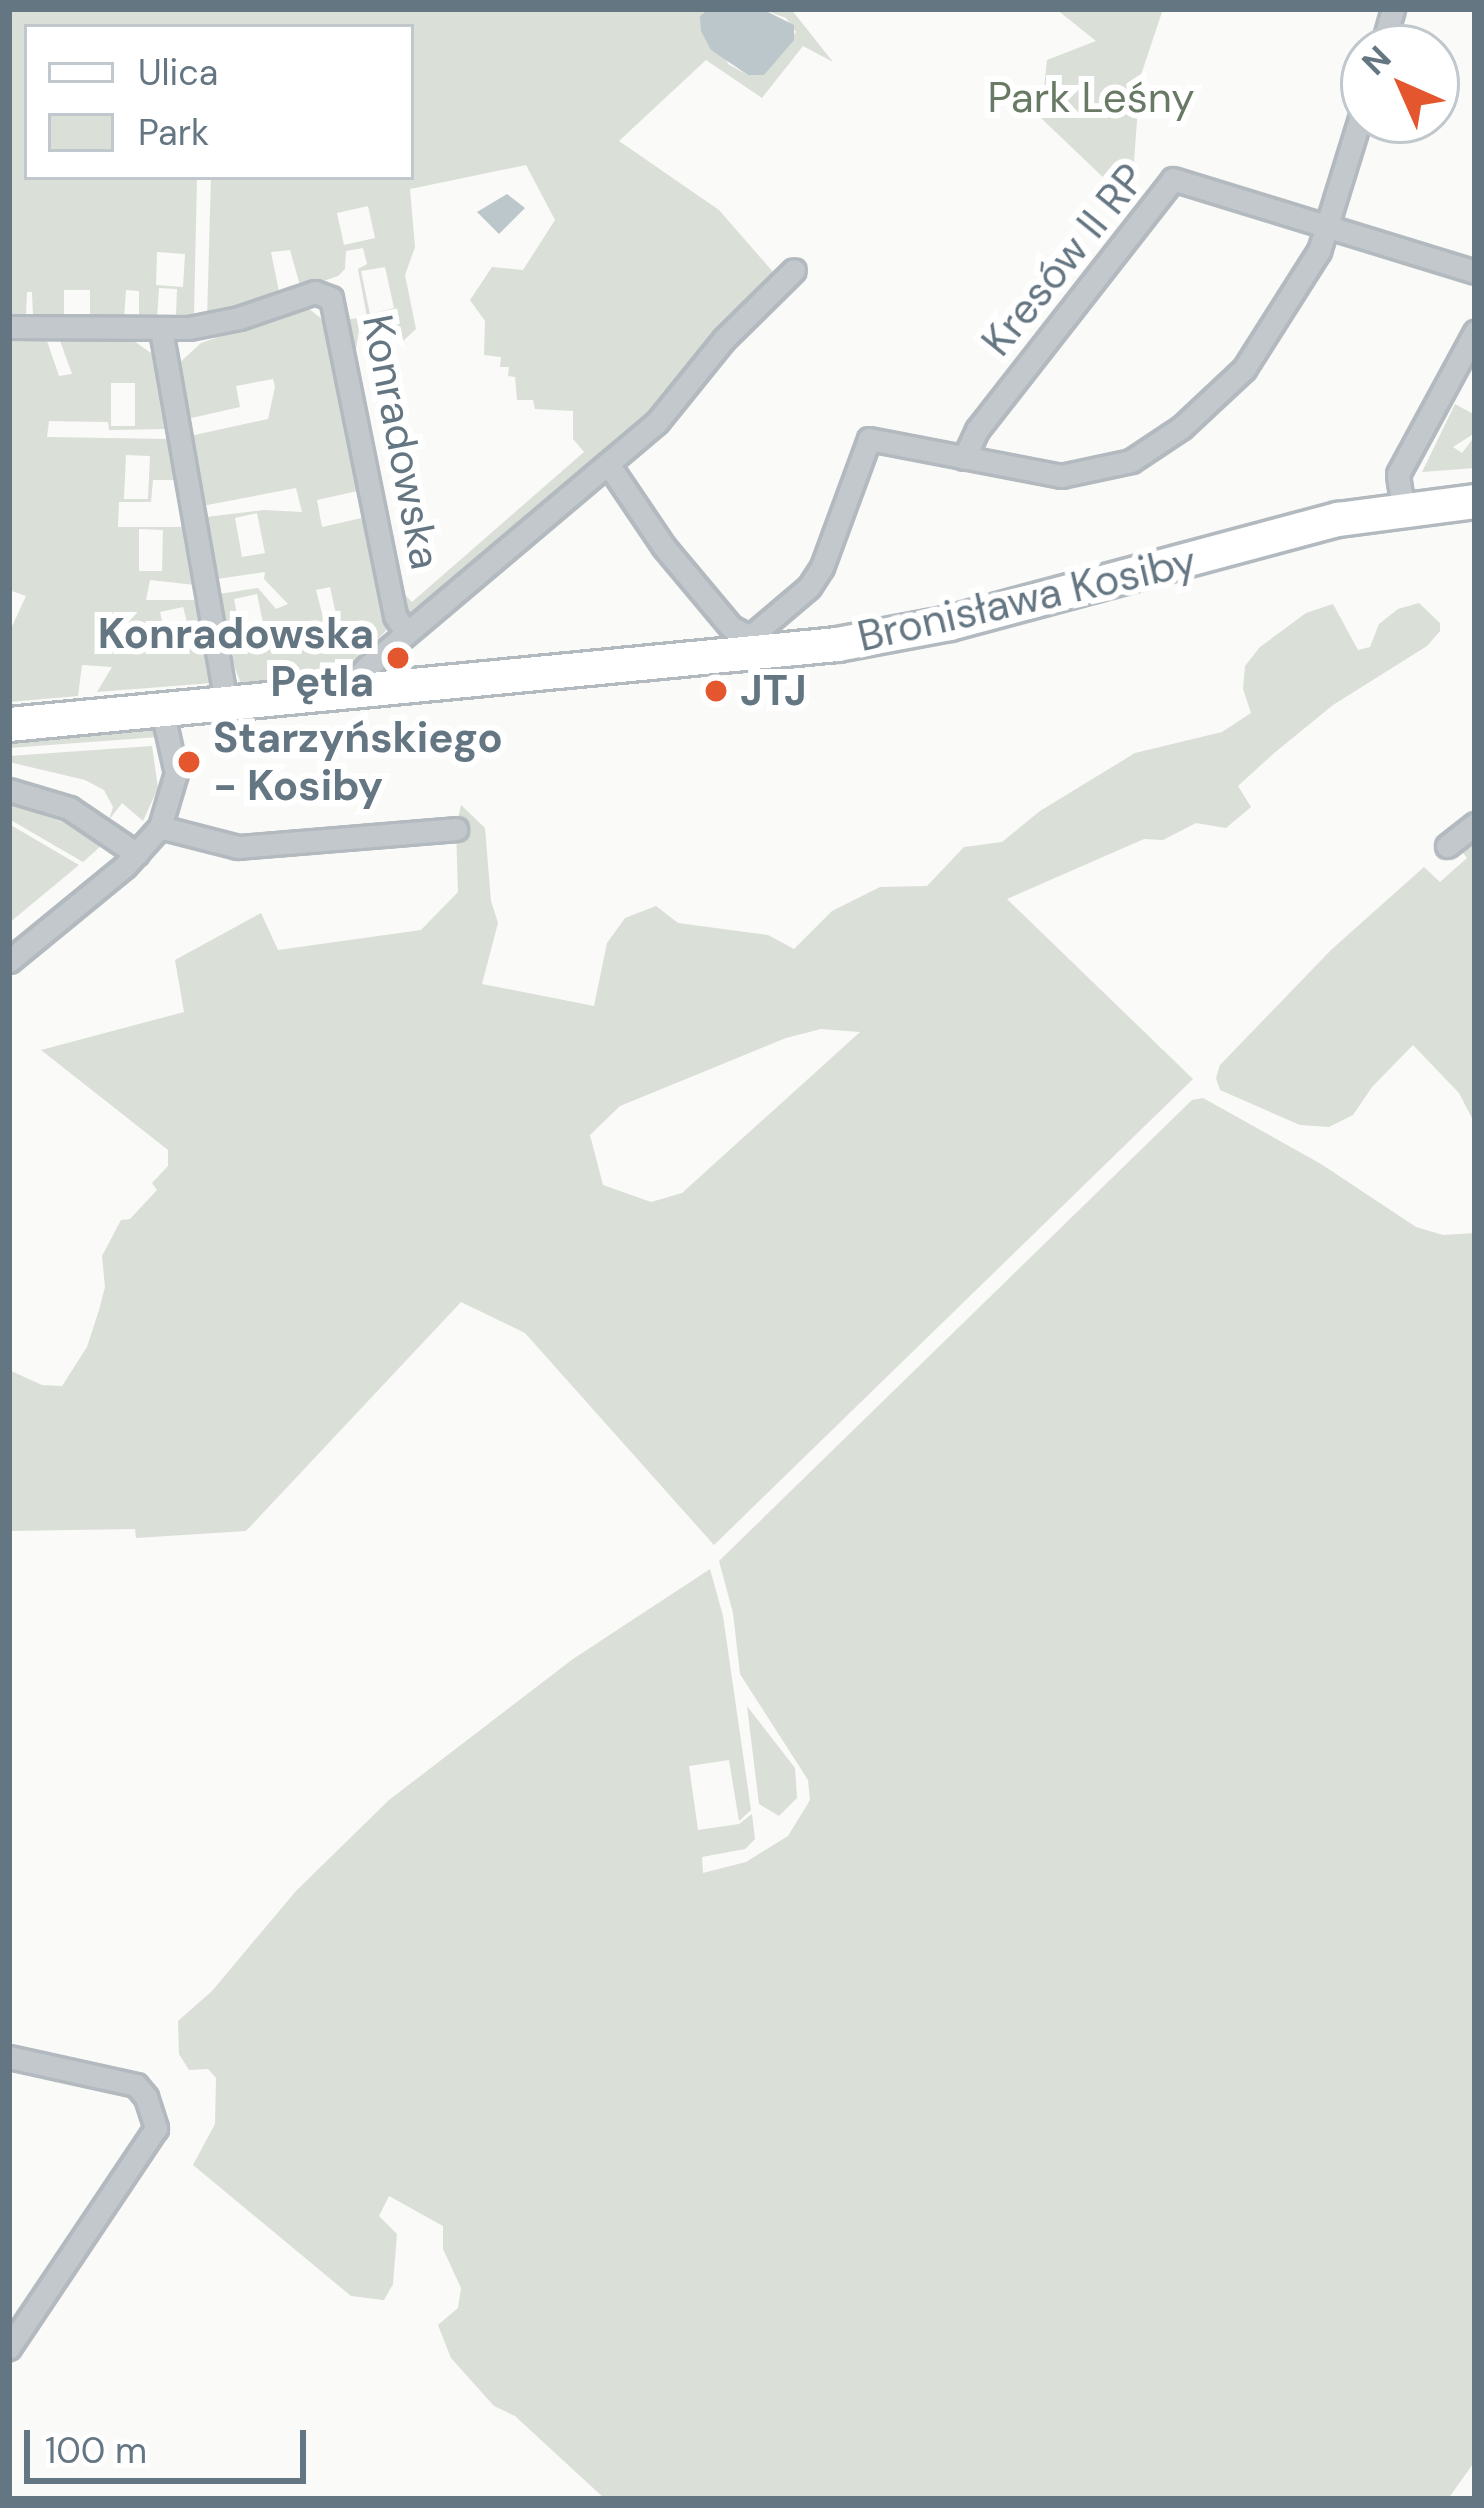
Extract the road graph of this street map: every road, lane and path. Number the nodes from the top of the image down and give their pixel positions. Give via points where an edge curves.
1 (1352, 144) edge
2 (1328, 224) junction
3 (794, 270) dead end
4 (1475, 272) edge
5 (9, 327) edge
6 (161, 331) junction
7 (1475, 332) edge
8 (964, 458) junction
9 (608, 464) junction
10 (1475, 501) edge
11 (1403, 507) junction
12 (406, 632) junction
13 (752, 646) junction
14 (359, 693) junction
15 (226, 702) junction
16 (162, 710) junction
17 (9, 724) edge
18 (9, 790) edge
19 (1475, 824) edge
20 (160, 827) junction
21 (456, 829) dead end
22 (1447, 846) dead end
23 (137, 854) junction
24 (9, 961) edge
25 (9, 2057) edge
26 (9, 2348) edge

1 - 2 street
2 - 4 street, Kresów II RP
2 - 8 street via 1244,368 1155,447 1111,467 1061,476
2 - 8 street, Kresów II RP via 1173,179 977,430
3 - 9 street via 657,422
5 - 6 street, Konradowska
6 - 12 street, Konradowska via 223,323 315,292 331,298 395,616
6 - 15 street
7 - 11 street via 1398,474
8 - 13 street via 869,439 822,567
9 - 12 street
9 - 13 street via 664,547
10 - 11 street, Bronisława Kosiby
11 - 13 street, Bronisława Kosiby via 949,623
12 - 14 street via 358,676
13 - 14 street, Bronisława Kosiby
14 - 15 street, Bronisława Kosiby
15 - 16 street, Bronisława Kosiby
16 - 17 street, Bronisława Kosiby
16 - 20 street via 176,773
18 - 23 street via 69,808
19 - 22 street
20 - 21 street via 238,847
20 - 23 street
23 - 24 street
25 - 26 street via 136,2085 155,2128

